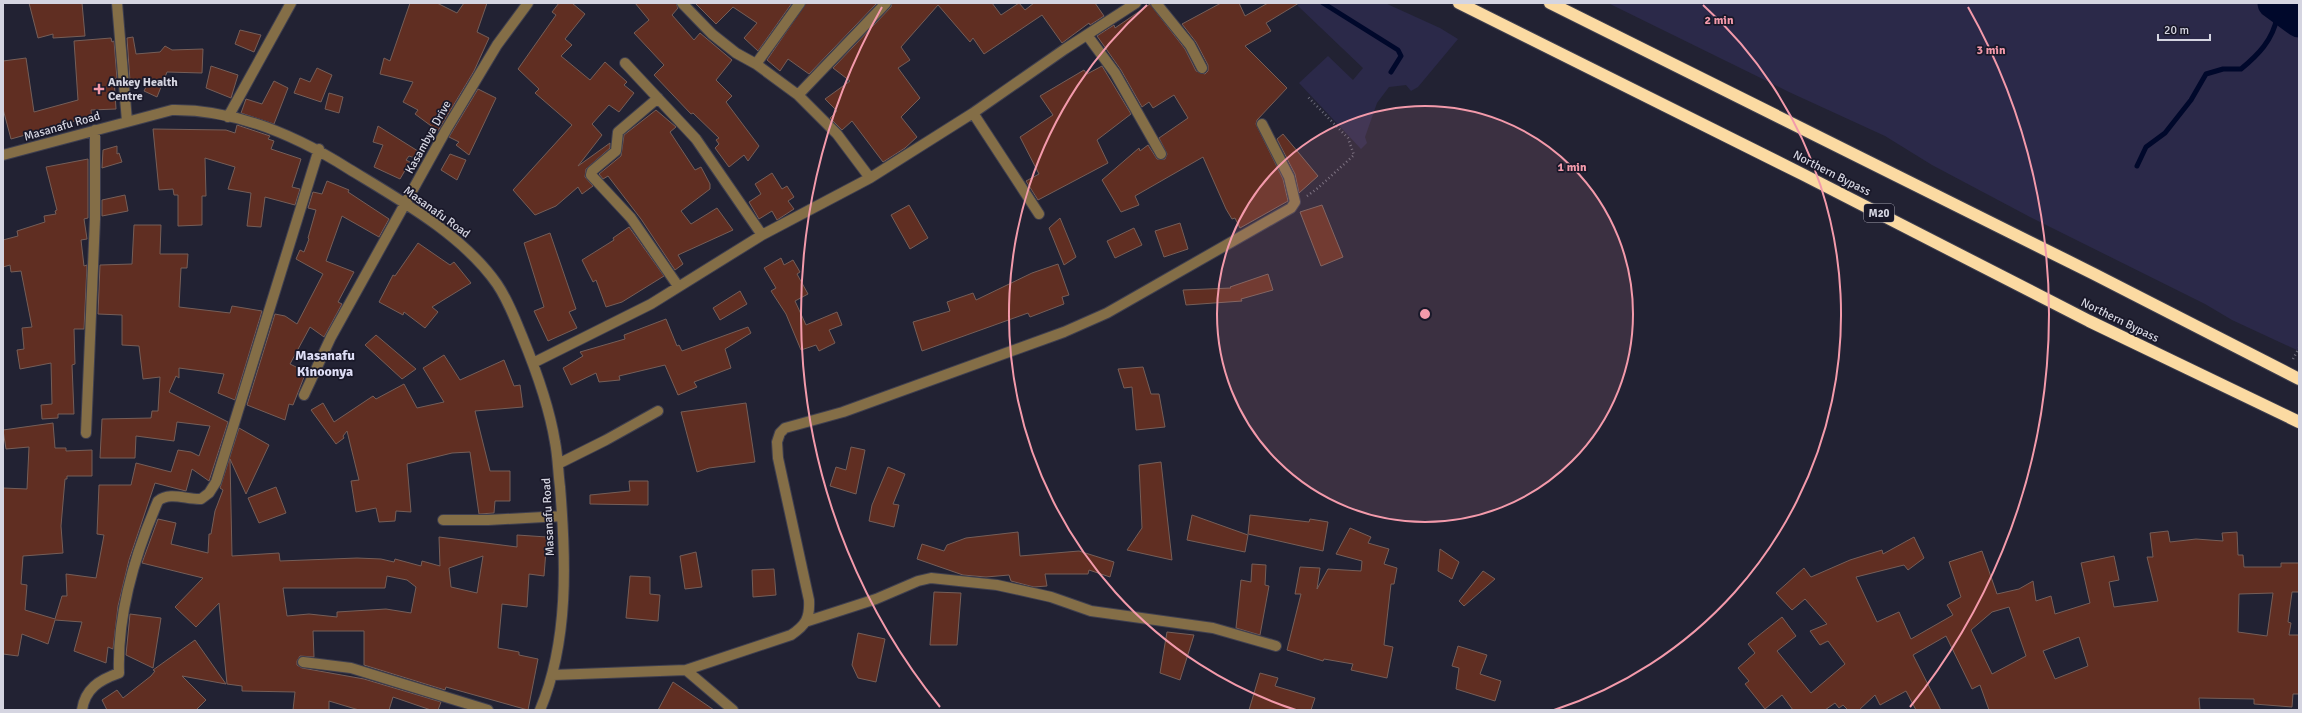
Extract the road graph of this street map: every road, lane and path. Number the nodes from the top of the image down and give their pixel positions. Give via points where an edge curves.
1 (117, 3) edge
2 (291, 3) edge
3 (528, 3) edge
4 (682, 3) edge
5 (800, 3) edge
6 (886, 3) edge
7 (1136, 3) edge
8 (1156, 3) edge
9 (1459, 3) edge
10 (1550, 3) edge
11 (1087, 35) junction
12 (625, 63) dead end
13 (756, 64) junction
14 (1202, 68) dead end
15 (798, 95) junction
16 (1308, 97) dead end
17 (658, 98) junction
18 (973, 113) junction
19 (228, 117) junction
20 (127, 121) junction
21 (1262, 124) dead end
22 (95, 130) junction
23 (319, 149) junction
24 (1161, 154) dead end
25 (3, 155) edge
26 (870, 178) junction
27 (1295, 202) junction
28 (406, 204) junction
29 (1040, 214) dead end
30 (762, 235) junction
31 (678, 286) junction
32 (533, 363) junction
33 (2299, 379) edge
34 (304, 395) dead end
35 (658, 411) dead end
36 (2299, 422) edge
37 (86, 433) dead end
38 (558, 464) junction
39 (562, 516) junction
40 (443, 520) dead end
41 (808, 621) junction
42 (1276, 646) dead end
43 (303, 662) dead end
44 (686, 670) junction
45 (553, 676) junction
46 (82, 710) edge
47 (488, 710) edge
48 (540, 710) edge
49 (733, 710) edge

1 - 20 street
2 - 19 street
3 - 28 street, Kasambya Drive via 479,74
4 - 13 street via 712,34 736,53
5 - 13 street
6 - 15 street
7 - 11 street
8 - 14 street via 1190,45
9 - 36 highway, Northern Bypass / M20 via 2089,321
10 - 33 highway
11 - 18 street
11 - 24 street via 1115,73
12 - 17 street
13 - 15 street
15 - 26 street via 837,134
16 - 27 path via 1348,138 1354,155 1318,188
17 - 30 street via 696,139
17 - 31 street via 618,132 616,151 592,171 591,175 631,218
18 - 26 street
18 - 29 street
19 - 20 street, Masanafu Road via 193,110 172,110
19 - 23 street, Masanafu Road via 292,136
20 - 22 street, Masanafu Road
21 - 27 street via 1287,172
22 - 25 street, Masanafu Road
22 - 37 street via 95,219
23 - 28 street, Masanafu Road
23 - 46 street via 216,482 209,493 201,499 171,496 158,501 123,605 119,627 119,673 103,679 92,687 84,698
26 - 30 street
27 - 41 street via 1290,208 1100,316 1004,355 884,398 785,428 777,442 778,458 806,579 810,612
28 - 32 street, Masanafu Road via 460,243 498,285 514,315
28 - 34 street, Kasambya Drive via 331,337
30 - 31 street
31 - 32 street via 628,316
32 - 38 street, Masanafu Road via 547,404
35 - 38 street
38 - 39 street, Masanafu Road
39 - 40 street
39 - 45 street, Masanafu Road via 564,575
41 - 42 street via 931,578 997,585 1092,611 1213,628
41 - 44 street via 791,635
43 - 47 street via 351,668
44 - 45 street
44 - 49 street
45 - 48 street, Masanafu Road

